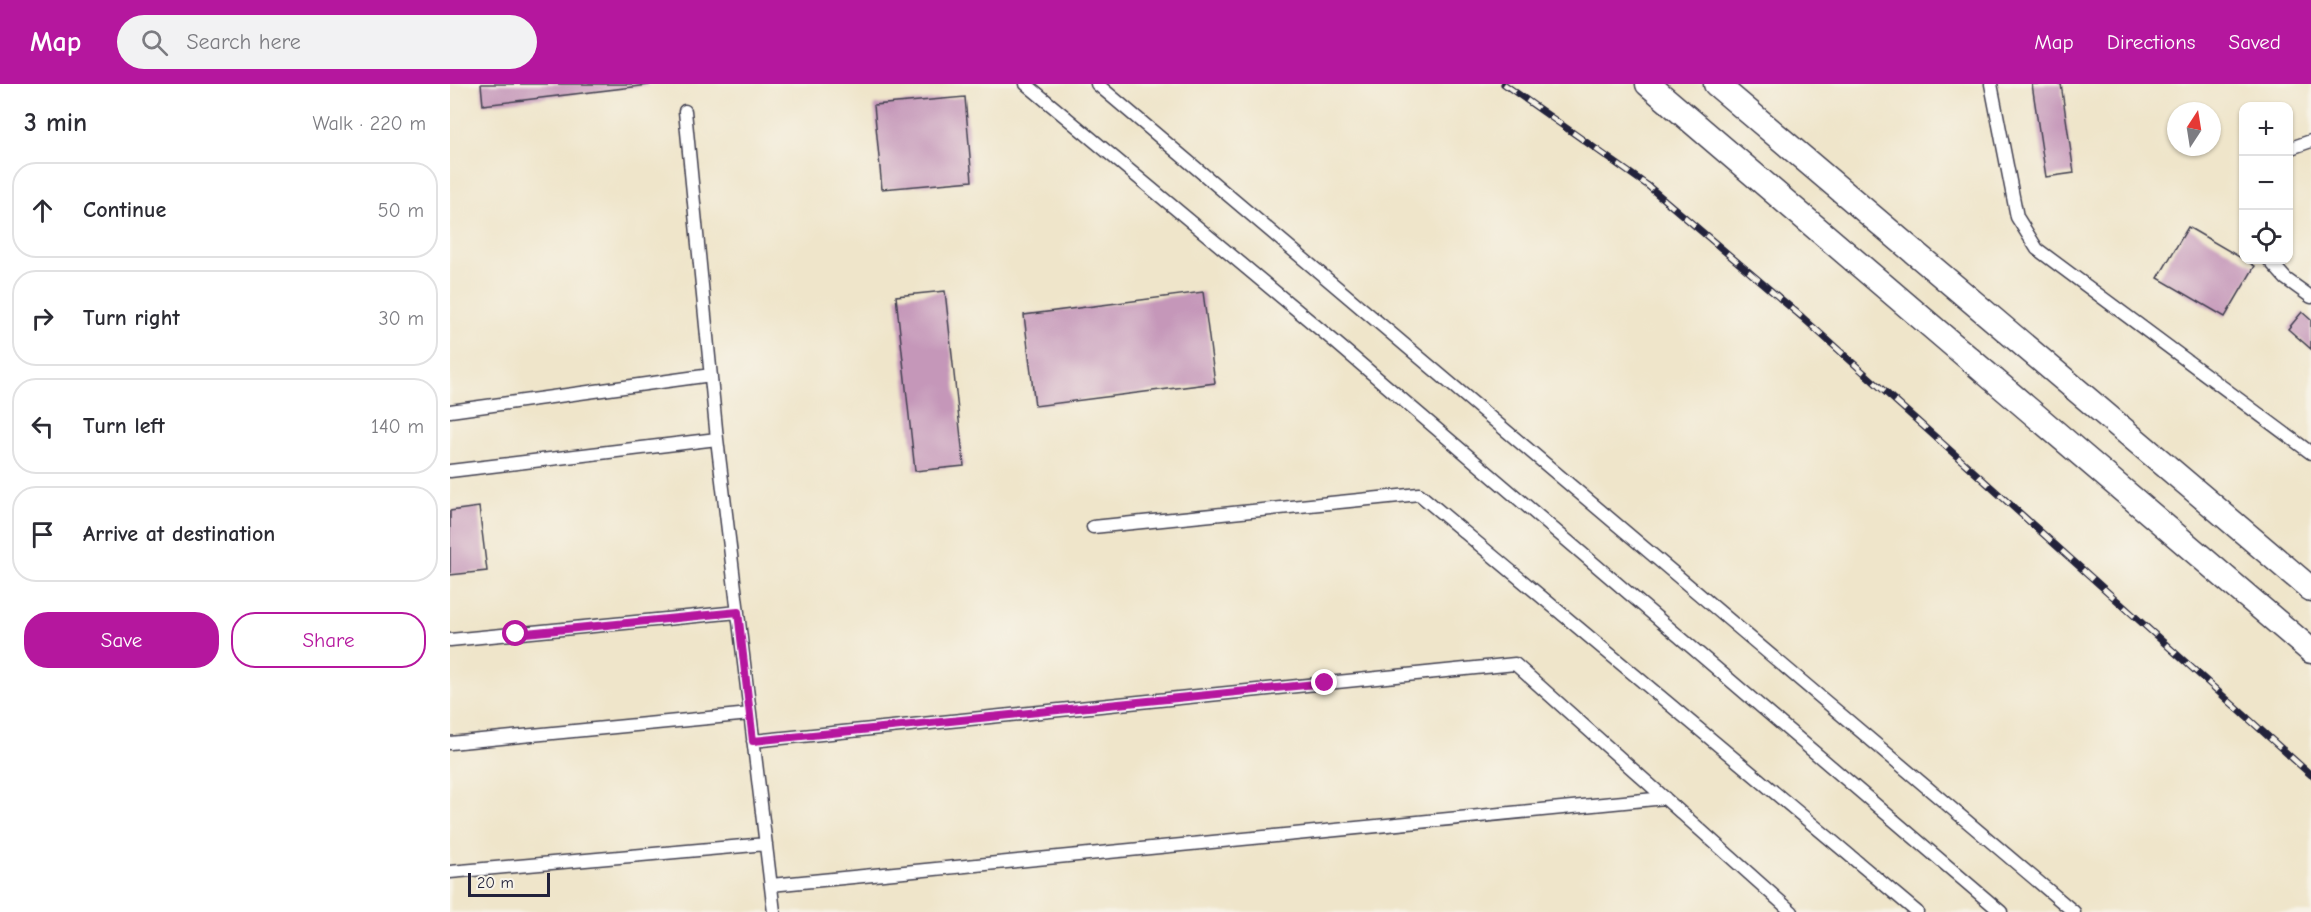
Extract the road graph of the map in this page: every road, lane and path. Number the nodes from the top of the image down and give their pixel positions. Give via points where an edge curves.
1 (1026, 84) edge
2 (1097, 84) edge
3 (1648, 84) edge
4 (1716, 84) edge
5 (1991, 84) edge
6 (685, 111) dead end
7 (2311, 141) edge
8 (2293, 148) edge
9 (2273, 264) edge
10 (2311, 297) edge
11 (711, 375) junction
12 (450, 411) edge
13 (717, 439) junction
14 (2311, 453) edge
15 (450, 471) edge
16 (1093, 527) dead end
17 (2311, 589) edge
18 (738, 612) junction
19 (450, 640) edge
20 (2311, 651) edge
21 (750, 714) junction
22 (753, 741) junction
23 (450, 743) edge
24 (1665, 798) junction
25 (766, 844) junction
26 (450, 872) edge
27 (771, 885) junction
28 (774, 912) edge
29 (1792, 912) edge
30 (1917, 912) edge
31 (2001, 912) edge
32 (2074, 912) edge

1 - 31 lane via 1325,333
2 - 32 lane
3 - 20 street
4 - 17 street
5 - 14 lane via 2017,217 2037,249
6 - 11 lane
7 - 8 lane
9 - 10 lane
11 - 12 lane
11 - 13 lane
13 - 15 lane
13 - 18 lane
16 - 30 lane via 1419,494
18 - 19 lane
18 - 21 lane
21 - 22 lane
21 - 23 lane
22 - 24 lane via 1515,664
22 - 25 lane
24 - 27 lane
24 - 29 lane
25 - 26 lane
25 - 27 lane
27 - 28 lane

